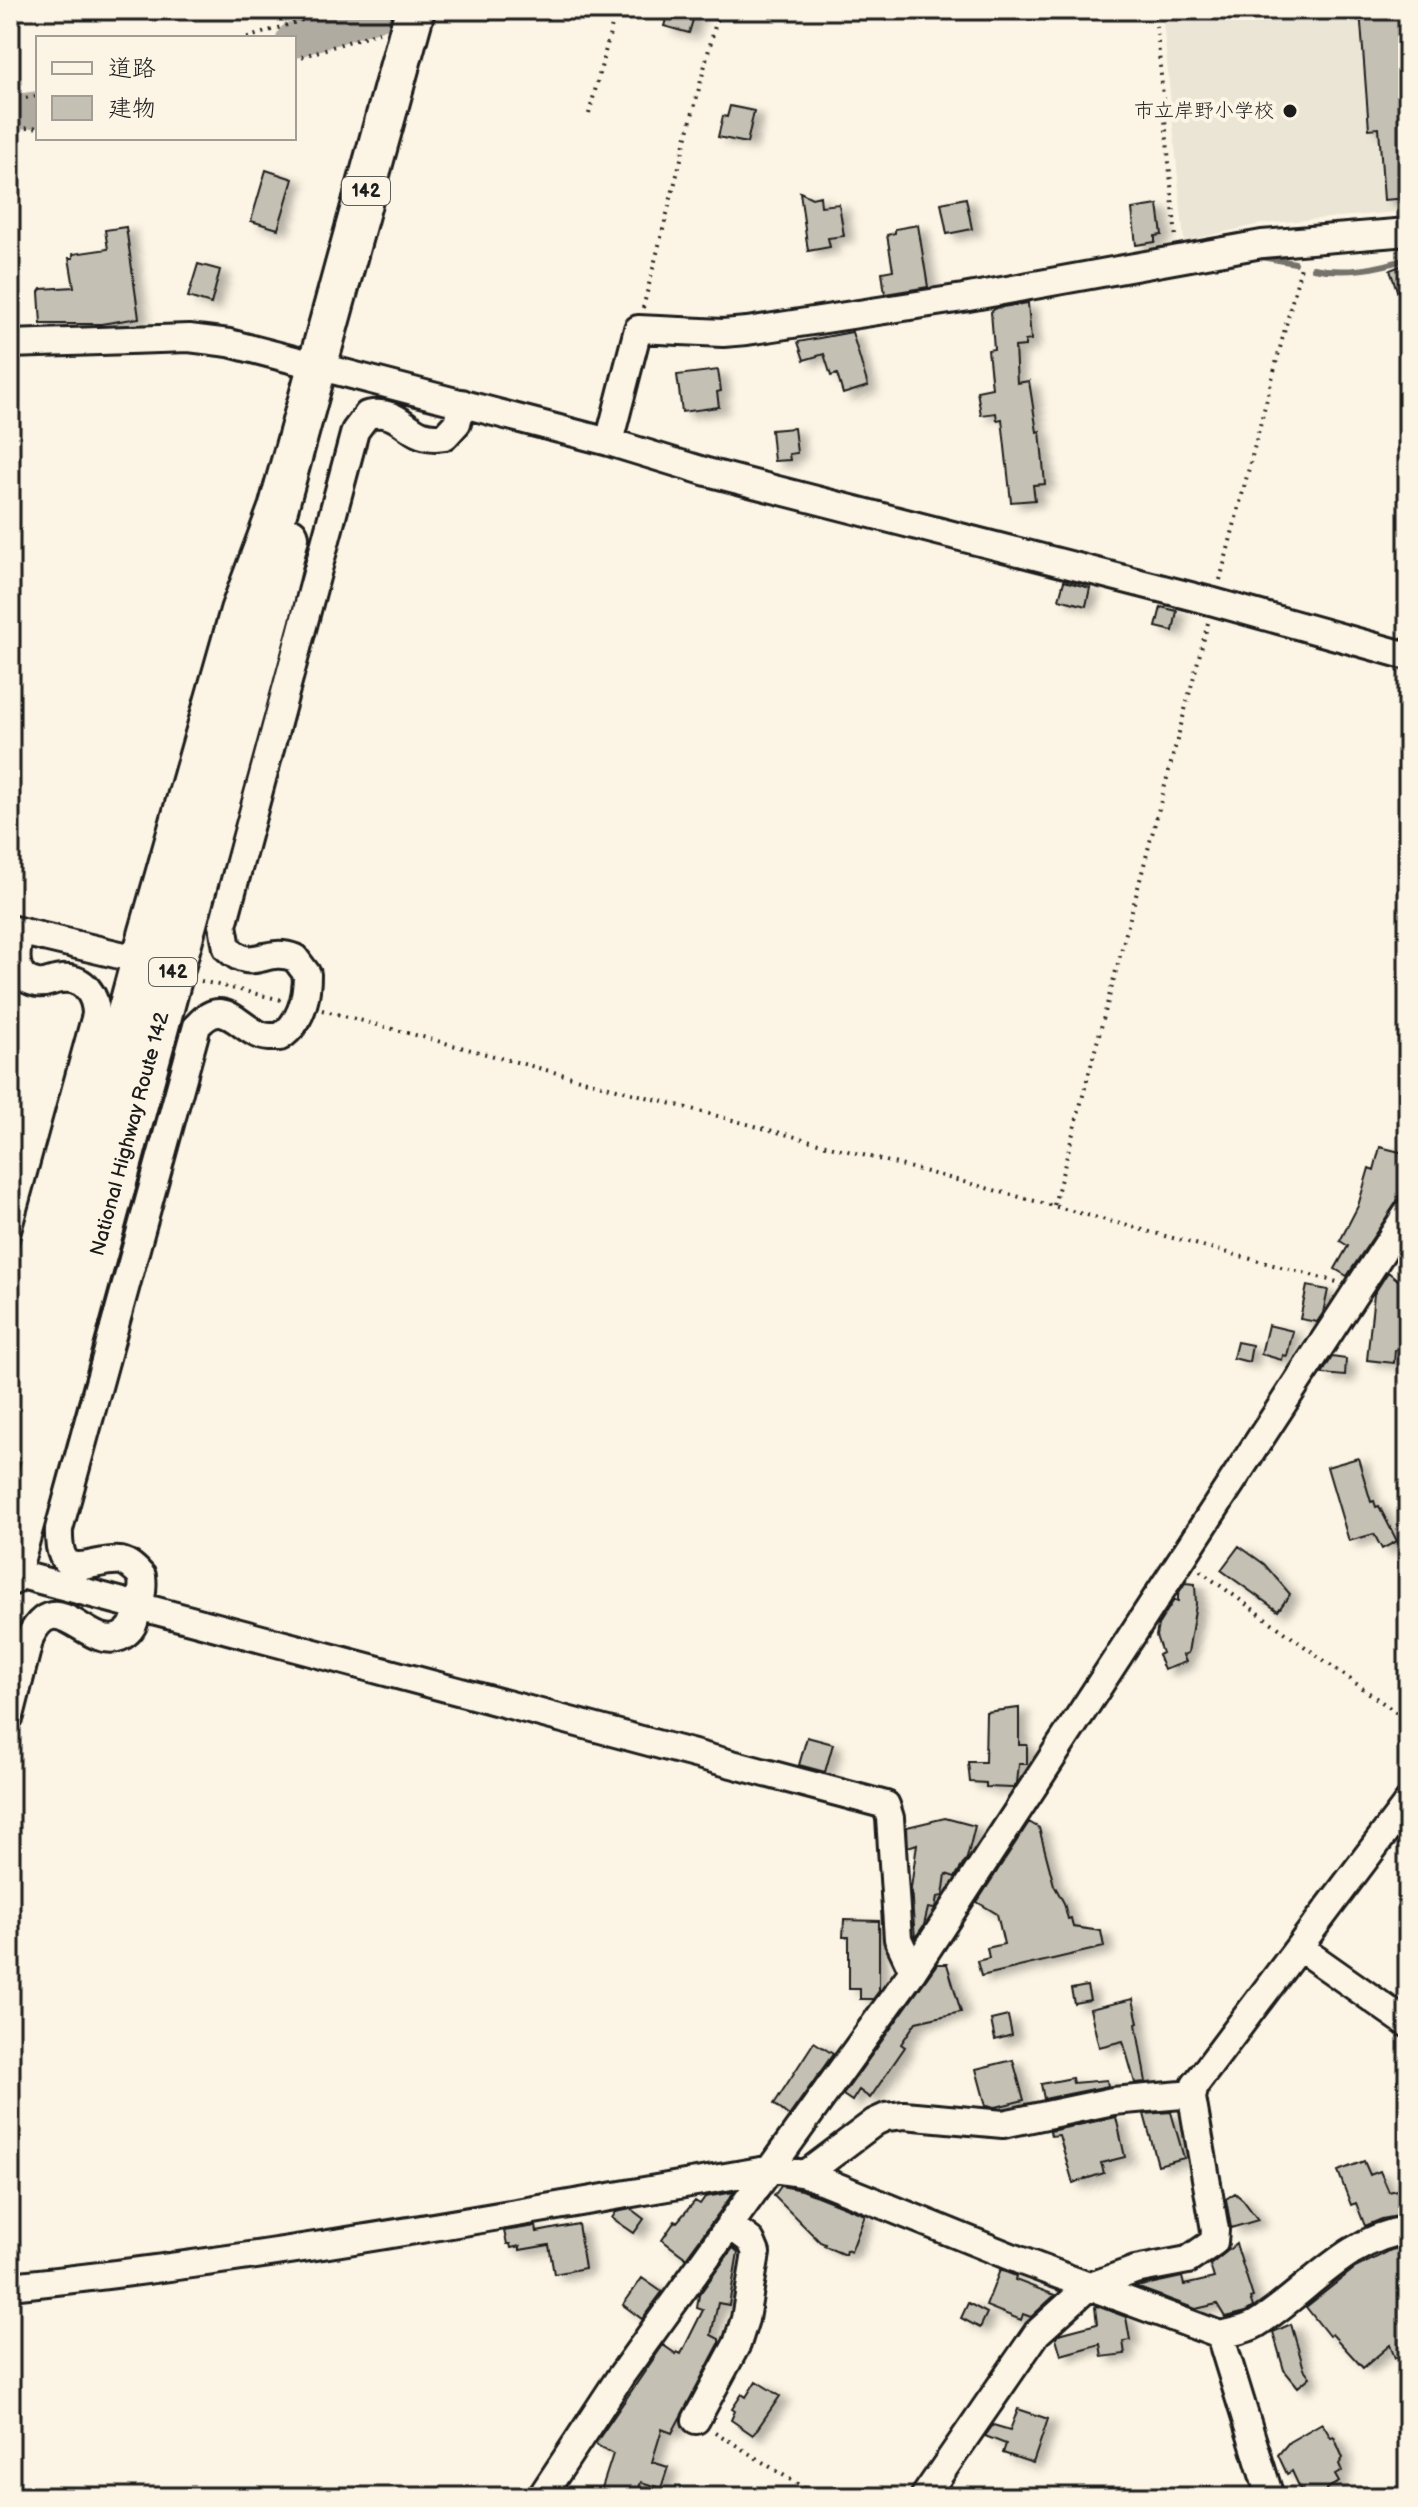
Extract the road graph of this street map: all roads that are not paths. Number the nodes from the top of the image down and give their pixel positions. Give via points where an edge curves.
1 (413, 16) edge
2 (1408, 232) edge
3 (10, 344) edge
4 (318, 365) junction
5 (462, 403) junction
6 (609, 442) junction
7 (1408, 656) edge
8 (15, 930) edge
9 (157, 966) junction
10 (1408, 1212) edge
11 (10, 1330) edge
12 (10, 1446) edge
13 (10, 1574) edge
14 (138, 1607) junction
15 (10, 1716) edge
16 (1408, 1802) edge
17 (1300, 1948) junction
18 (913, 1971) junction
19 (1408, 2024) edge
20 (1192, 2098) junction
21 (772, 2169) junction
22 (806, 2174) junction
23 (731, 2226) junction
24 (1408, 2230) edge
25 (10, 2286) edge
26 (1088, 2287) junction
27 (1220, 2335) junction
28 (696, 2420) road end
29 (541, 2497) edge
30 (924, 2497) edge
31 (1270, 2497) edge

1 - 4 highway, National Highway Route 142 / 142
2 - 6 street via 1262,244 747,331 638,329
3 - 4 street via 201,338
4 - 5 street
4 - 9 highway, National Highway Route 142 / 142 via 278,509 240,611
5 - 6 street
5 - 14 street via 457,423 445,436 425,437 387,413 367,415 355,431 223,925 227,948 243,960 275,953 295,958 307,974 302,1005 297,1023 280,1037 260,1035 230,1014 211,1014 197,1026 59,1529 61,1554 77,1566 119,1561 135,1569 143,1588
6 - 7 street
8 - 9 street
8 - 11 street via 17,967 27,979 39,984 77,982 96,1001 96,1015
9 - 12 highway, National Highway Route 142 / 142
9 - 13 highway, National Highway Route 142 / 142
10 - 18 street
13 - 14 street
14 - 15 street via 129,1631 108,1639 62,1616 35,1626
14 - 18 street via 886,1805 898,1939
16 - 17 street
17 - 19 street
17 - 20 street via 1195,2085
18 - 21 street
20 - 22 street via 1113,2101 1003,2124 886,2117
20 - 26 street via 1214,2242 1188,2260 1135,2270
21 - 22 street
21 - 23 street
21 - 25 street via 297,2249
22 - 26 street
23 - 28 street via 751,2241 756,2253 745,2319
23 - 29 street via 620,2377
24 - 27 street via 1360,2244 1254,2326
26 - 27 street
26 - 30 street via 1037,2333
27 - 31 street

